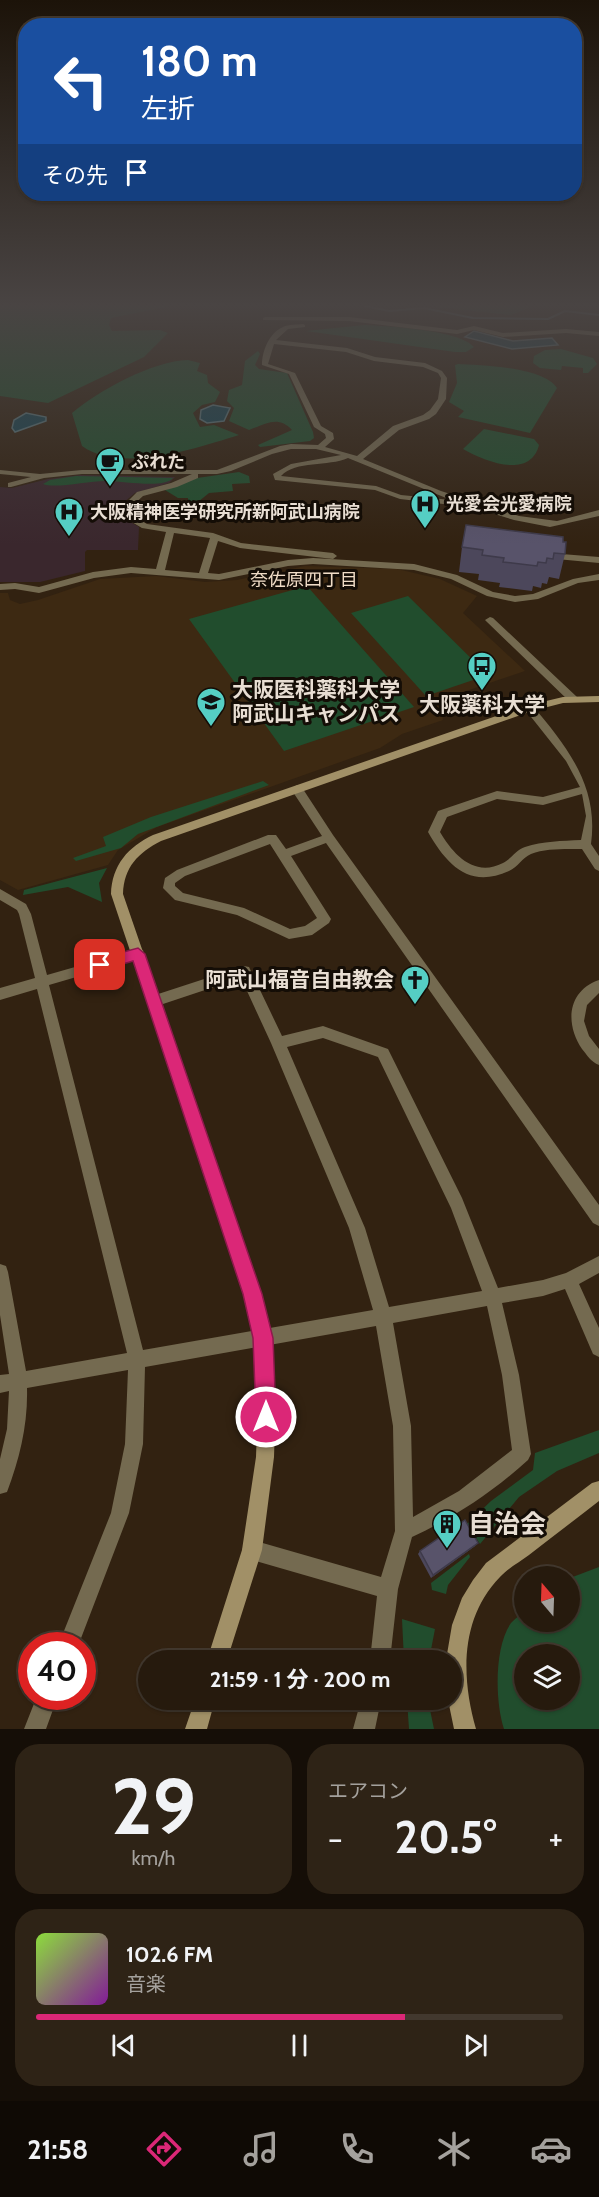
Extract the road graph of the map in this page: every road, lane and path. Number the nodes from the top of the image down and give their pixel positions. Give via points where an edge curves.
1 (297, 384) edge
2 (443, 384) edge
3 (319, 448) junction
4 (348, 456) junction
5 (358, 458) junction
6 (0, 472) edge
7 (200, 474) junction
8 (44, 476) junction
9 (11, 485) dead end
10 (459, 498) junction
11 (599, 513) edge
12 (171, 530) junction
13 (215, 537) junction
14 (535, 555) edge
15 (599, 560) edge
16 (345, 562) junction
17 (160, 571) junction
18 (202, 577) junction
19 (599, 577) edge
20 (0, 587) edge
21 (490, 620) dead end
22 (573, 699) junction
23 (599, 699) edge
24 (529, 708) junction
25 (297, 789) junction
26 (587, 789) junction
27 (328, 838) junction
28 (585, 844) junction
29 (283, 854) junction
30 (599, 866) edge
31 (0, 894) edge
32 (138, 954) junction
33 (42, 981) junction
34 (599, 986) edge
35 (0, 994) edge
36 (154, 1001) junction
37 (278, 1043) junction
38 (599, 1059) edge
39 (599, 1218) edge
40 (599, 1264) edge
41 (0, 1272) edge
42 (569, 1280) junction
43 (493, 1296) junction
44 (383, 1316) junction
45 (263, 1338) junction
46 (599, 1348) edge
47 (137, 1360) junction
48 (20, 1381) junction
49 (0, 1384) edge
50 (0, 1485) edge
51 (599, 1490) edge
52 (404, 1531) junction
53 (252, 1550) junction
54 (388, 1589) junction
55 (73, 1632) edge
56 (220, 1650) edge
57 (381, 1650) edge
58 (42, 1710) edge
59 (202, 1710) edge
60 (369, 1710) edge
61 (35, 1729) edge
62 (196, 1729) edge
63 (364, 1729) edge
64 (465, 1729) edge

1 - 3 street via 318,427 329,433 330,439
2 - 5 street via 442,399 433,412 396,428
3 - 4 street
3 - 7 street via 277,448 233,468
4 - 5 street
4 - 10 street via 337,461 296,463 277,474 278,478 376,488 400,497 452,503
5 - 10 street
6 - 8 street
7 - 8 street via 94,471
7 - 12 street via 140,494 127,506 127,513 135,522
8 - 9 street
10 - 11 street via 545,523 564,523
12 - 13 street
12 - 17 street
13 - 16 street via 256,548 328,554
13 - 18 street
14 - 15 street
16 - 18 street via 288,563
16 - 19 street via 414,567 515,599 535,597 576,580
17 - 18 street
17 - 20 street via 102,573 39,590
21 - 22 street
22 - 23 street
22 - 24 street
24 - 25 street
24 - 26 street via 579,771
25 - 27 street
25 - 32 street via 157,838 134,852 121,869 117,887
26 - 28 street via 592,818
26 - 28 street via 543,801 497,795 442,814 434,832 456,864 470,871 503,869 529,850
27 - 29 street
27 - 39 street
28 - 30 street
29 - 29 street via 325,919 302,933 282,933 240,911 178,897 169,888 169,881 181,873 272,838
31 - 33 street via 23,909
32 - 33 street
32 - 36 street
33 - 35 street
33 - 47 street
34 - 38 street via 587,994 575,1018
36 - 37 street via 244,971
36 - 45 street via 253,1294
37 - 43 street via 323,1032 383,1053 470,1231
37 - 44 street via 357,1228
40 - 42 street
41 - 48 street
42 - 43 street
42 - 46 street
43 - 44 street
43 - 52 street via 522,1454 485,1487 446,1512
44 - 45 street
44 - 52 street via 402,1426
45 - 47 street
45 - 53 street via 267,1397 265,1457
47 - 48 street
47 - 55 street via 134,1444 120,1513
48 - 49 street
48 - 50 street via 15,1442
51 - 64 street via 494,1570 476,1593 462,1624 456,1659 457,1702
52 - 54 street
53 - 54 street
53 - 56 street
54 - 57 street
58 - 61 street
59 - 62 street
60 - 63 street

